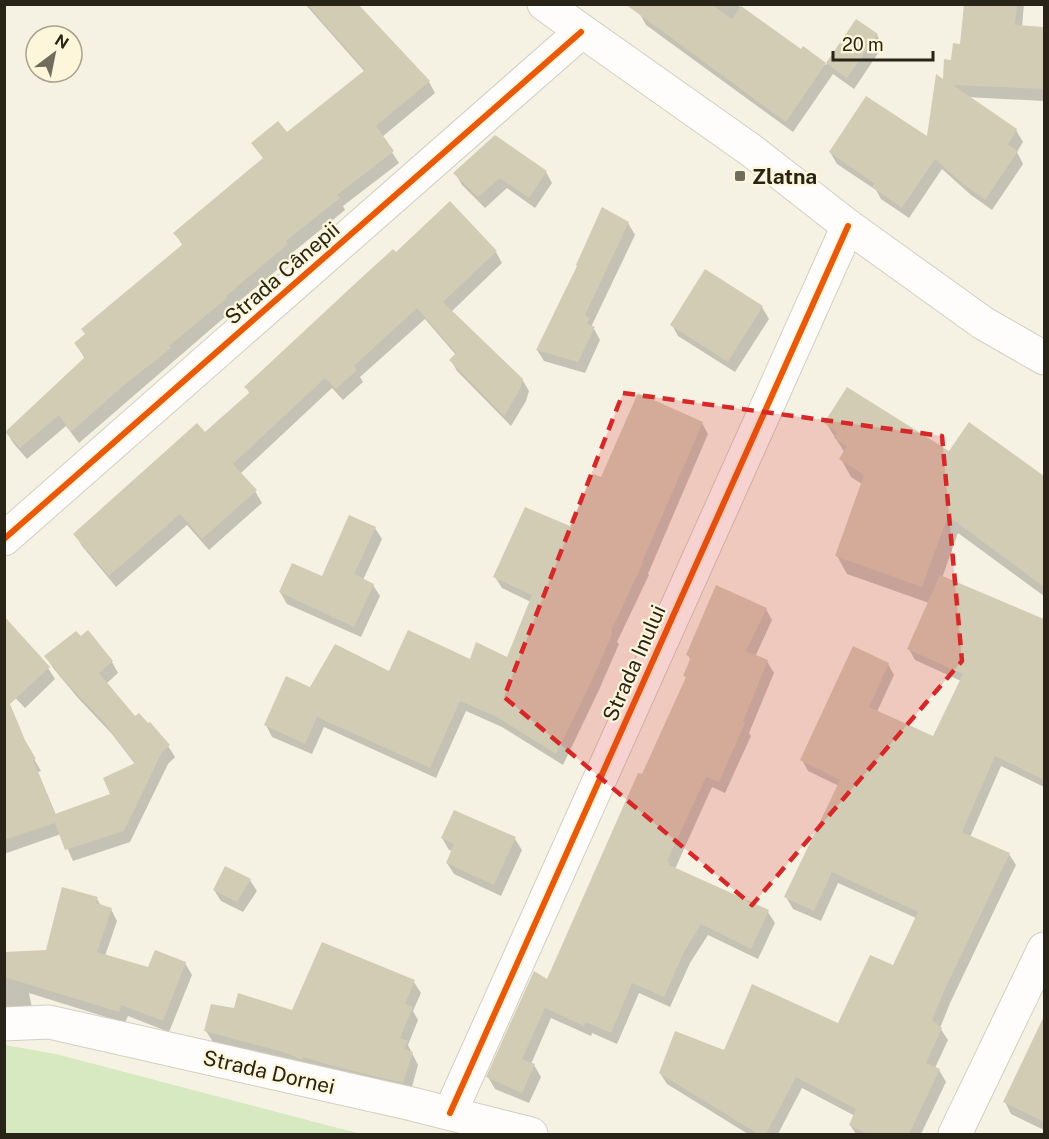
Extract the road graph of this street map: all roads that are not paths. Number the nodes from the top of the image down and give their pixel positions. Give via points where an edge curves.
1 (544, 4) edge
2 (581, 32) junction
3 (848, 226) junction
4 (983, 323) junction
5 (1044, 358) edge
6 (1044, 380) edge
7 (4, 539) edge
8 (1044, 949) edge
9 (4, 1024) edge
10 (450, 1113) junction
11 (531, 1134) edge
12 (955, 1134) edge

1 - 2 street
2 - 3 street via 752,151
2 - 7 street, Strada Cânepii
3 - 4 street
3 - 10 street, Strada Inului
4 - 5 street
4 - 6 street
8 - 12 street
9 - 10 street, Strada Dornei via 49,1022
10 - 11 street, Strada Dornei

